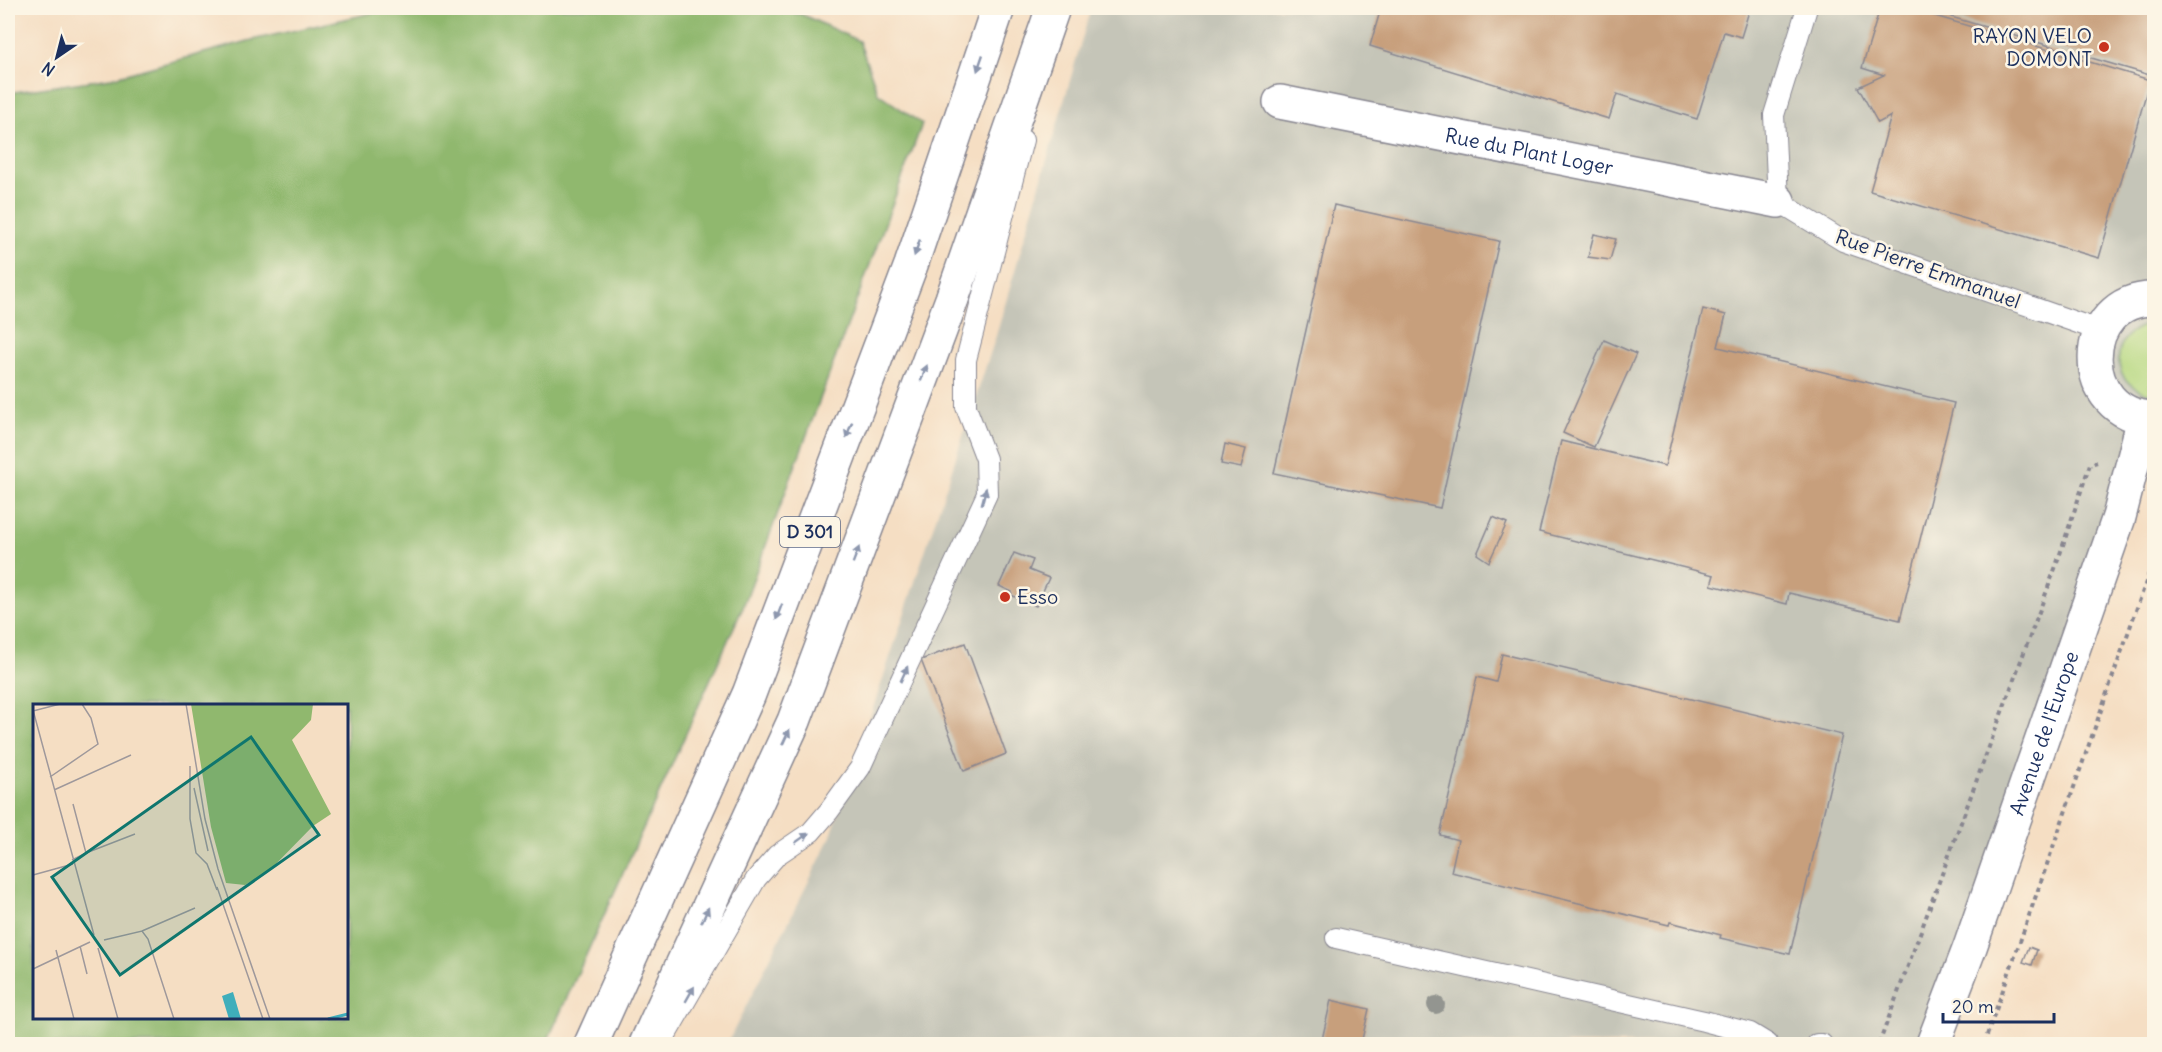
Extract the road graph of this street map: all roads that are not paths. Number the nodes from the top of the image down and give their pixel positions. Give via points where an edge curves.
1 (998, 8) edge
2 (1055, 8) edge
3 (1807, 8) edge
4 (1280, 102) dead end
5 (1778, 201) junction
6 (2154, 299) edge
7 (2101, 331) junction
8 (2145, 428) edge
9 (1336, 938) dead end
10 (1941, 1042) edge
11 (591, 1044) edge
12 (646, 1044) edge
13 (660, 1044) edge
14 (1768, 1044) edge
15 (1817, 1044) edge
16 (1822, 1044) edge

1 -> 11 main road, D 301 via 911,265 748,694
12 -> 2 main road, D 301 via 794,721 952,299
13 -> 2 lane via 756,879 777,855 811,832 860,768 987,494 986,459 966,407 966,360
3 - 5 lane via 1773,115
4 - 5 main road, Rue du Plant Loger
5 - 7 lane, Rue Pierre Emmanuel via 1843,241
6 - 7 main road via 2127,305 2112,315
7 - 8 main road via 2095,358 2100,385
8 - 10 main road, Avenue de l'Europe via 2119,517
9 - 14 lane via 1704,1021 1750,1034
15 - 16 lane

